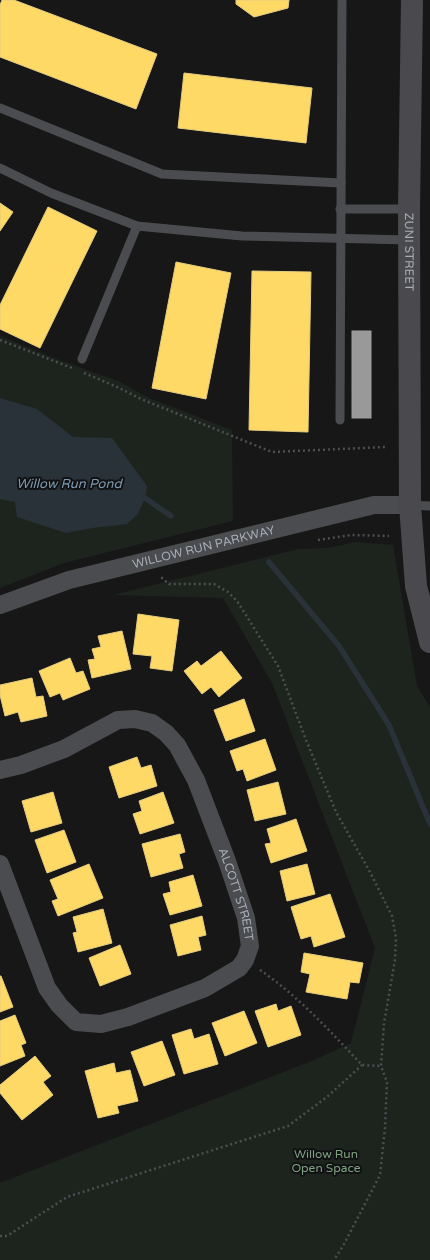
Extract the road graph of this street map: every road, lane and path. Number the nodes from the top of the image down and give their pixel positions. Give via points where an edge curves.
1 (342, 0) edge
2 (412, 0) edge
3 (0, 108) edge
4 (0, 168) edge
5 (341, 184) junction
6 (340, 209) junction
7 (408, 209) junction
8 (137, 226) junction
9 (340, 239) junction
10 (409, 240) junction
11 (0, 340) edge
12 (82, 359) dead end
13 (72, 369) dead end
14 (80, 372) dead end
15 (340, 420) dead end
16 (385, 447) dead end
17 (420, 506) edge
18 (389, 536) dead end
19 (316, 540) dead end
20 (169, 576) dead end
21 (0, 605) edge
22 (430, 642) edge
23 (0, 770) edge
24 (0, 864) edge
25 (245, 960) junction
26 (362, 1065) junction
27 (382, 1066) junction
28 (0, 1236) edge
29 (334, 1260) edge

1 - 5 lane
2 - 7 main road, ZUNI STREET
3 - 5 lane via 162,174
4 - 8 lane via 51,193
5 - 6 lane
6 - 7 lane
6 - 9 lane
7 - 10 main road, ZUNI STREET
8 - 9 lane via 242,236
8 - 12 lane
9 - 10 lane
9 - 15 lane
10 - 17 main road, ZUNI STREET
11 - 13 path
14 - 16 path via 272,452
17 - 21 street, WILLOW RUN PARKWAY via 374,505 69,580
17 - 22 main road, ZUNI STREET via 416,586
18 - 19 path via 351,535
20 - 27 path via 162,578 169,584 214,584 228,592 258,633 278,666 336,812 392,916 396,938 395,960 384,1023
23 - 25 street, ALCOTT STREET via 64,749 118,720 135,719 152,723 166,733 177,745 196,780 227,861 249,931 250,946
24 - 25 street, ALCOTT STREET via 47,988 76,1022 101,1024 128,1017 205,988 239,968
25 - 26 path via 278,982
26 - 27 path
26 - 28 path via 327,1097 288,1126 67,1197 7,1236
27 - 29 path via 387,1082 380,1175

